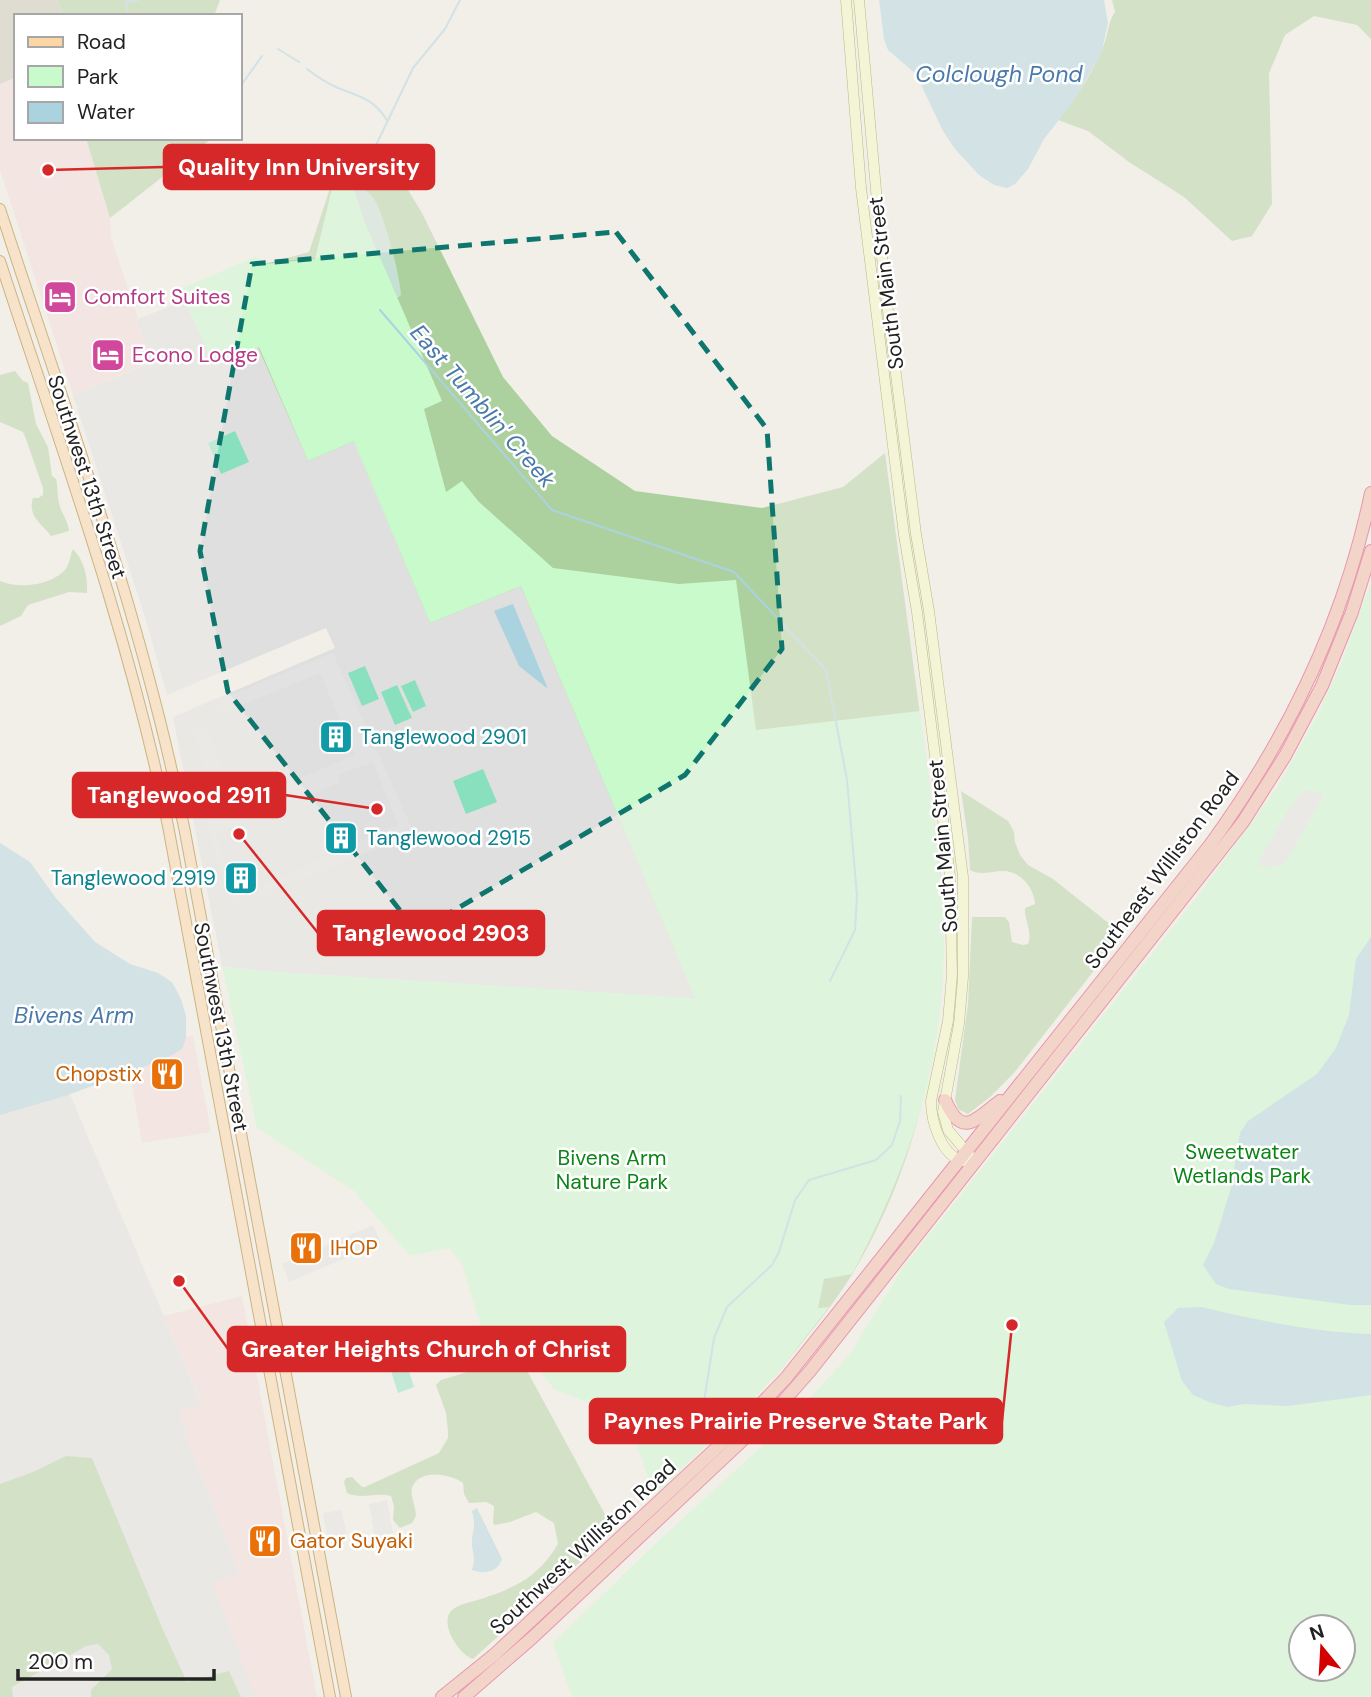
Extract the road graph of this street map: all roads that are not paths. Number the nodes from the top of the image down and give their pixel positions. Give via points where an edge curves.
1 (846, 0) edge
2 (859, 0) edge
3 (0, 209) edge
4 (0, 261) edge
5 (1371, 493) edge
6 (1371, 551) edge
7 (948, 758) junction
8 (936, 760) junction
9 (963, 897) junction
10 (951, 898) junction
11 (1165, 901) junction
12 (1176, 909) junction
13 (962, 990) junction
14 (949, 998) junction
15 (1017, 1088) junction
16 (945, 1100) junction
17 (962, 1155) junction
18 (975, 1163) junction
19 (288, 1388) junction
20 (273, 1391) junction
21 (704, 1469) junction
22 (302, 1548) junction
23 (318, 1549) junction
24 (330, 1697) edge
25 (346, 1697) edge
26 (442, 1697) edge
27 (464, 1697) edge

1 - 8 main road, South Main Street via 861,188
2 - 7 main road, South Main Street via 884,279
3 - 19 main road, Southwest 13th Street via 131,610 163,730
4 - 20 main road, Southwest 13th Street via 115,614 148,734
5 - 11 highway, Southeast Williston Road via 1342,601 1299,703 1246,794
6 - 12 highway, Southeast Williston Road via 1338,650 1305,722 1243,822
7 - 8 main road
7 - 9 main road, South Main Street
8 - 10 main road, South Main Street
9 - 10 main road
9 - 13 main road, South Main Street
10 - 14 main road, South Main Street
11 - 12 highway
11 - 15 highway, Southeast Williston Road
12 - 18 highway, Southeast Williston Road
13 - 14 main road
13 - 16 main road, South Main Street
14 - 17 main road, South Main Street via 931,1113 938,1136
15 - 16 highway via 970,1123 957,1121
15 - 17 highway, Southeast Williston Road
16 - 17 main road, South Main Street via 944,1122
17 - 18 main road, South Main Street
17 - 21 highway, Southwest Williston Road via 786,1378
18 - 21 highway, Southwest Williston Road via 810,1371 766,1419
19 - 20 main road
19 - 23 main road, Southwest 13th Street
20 - 22 main road, Southwest 13th Street
21 - 26 highway, Southwest Williston Road
21 - 27 highway, Southwest Williston Road via 513,1656
22 - 23 main road
22 - 24 main road, Southwest 13th Street
23 - 25 main road, Southwest 13th Street

